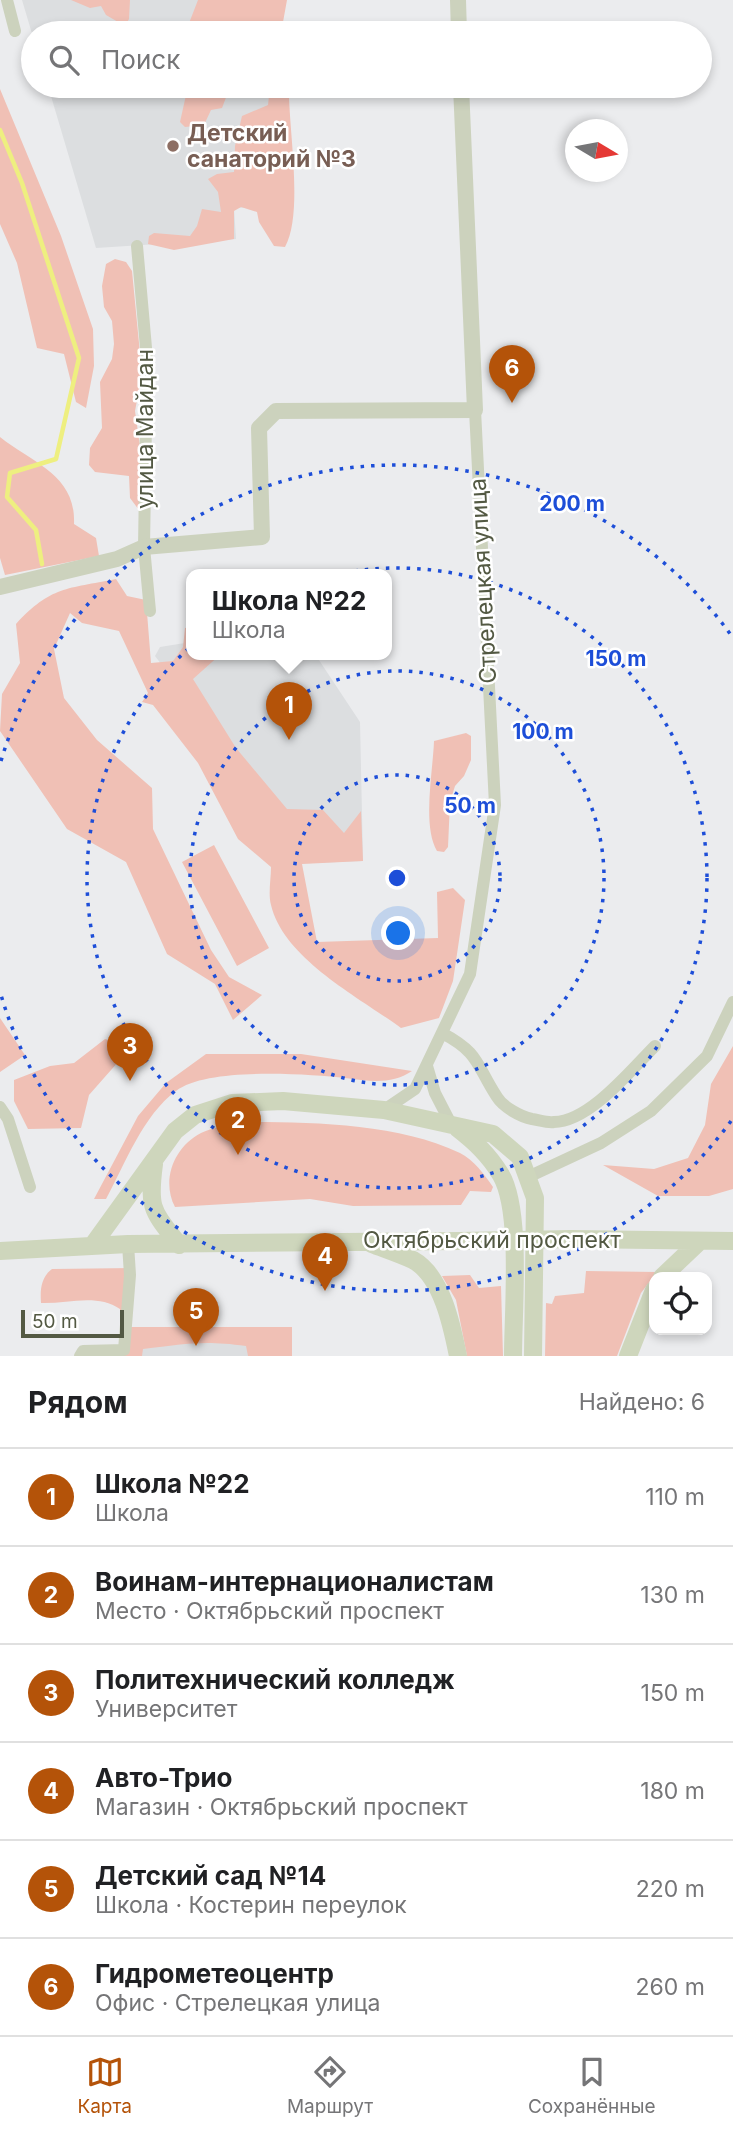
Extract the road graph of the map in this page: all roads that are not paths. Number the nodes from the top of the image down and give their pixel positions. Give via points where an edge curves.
1 (7, 0) edge
2 (458, 0) edge
3 (459, 21) edge
4 (15, 31) dead end
5 (462, 98) edge
6 (137, 246) dead end
7 (475, 410) junction
8 (144, 547) junction
9 (0, 587) edge
10 (150, 611) dead end
11 (733, 1002) edge
12 (442, 1033) junction
13 (655, 1046) dead end
14 (428, 1066) junction
15 (0, 1107) edge
16 (384, 1110) junction
17 (451, 1124) junction
18 (154, 1163) junction
19 (528, 1177) junction
20 (30, 1187) dead end
21 (363, 1240) junction
22 (700, 1241) junction
23 (733, 1241) edge
24 (128, 1244) junction
25 (92, 1245) junction
26 (179, 1245) junction
27 (0, 1251) edge
28 (667, 1272) edge
29 (649, 1303) edge
30 (80, 1356) edge
31 (458, 1356) edge
32 (513, 1356) edge
33 (533, 1356) edge
34 (628, 1356) edge

1 - 4 street
2 - 3 street
5 - 7 street, Стрелецкая улица
6 - 8 street, улица Майдан via 147,359
7 - 8 street via 276,411 259,428 262,537
7 - 12 street, Стрелецкая улица via 495,805 470,974
8 - 9 street via 117,559
8 - 10 street, улица Майдан
11 - 19 street via 707,1056 651,1111 601,1143
12 - 13 street via 476,1057 498,1099 524,1117 554,1123 572,1118 606,1095
12 - 14 street, Стрелецкая улица
14 - 16 street, Стрелецкая улица via 415,1089
14 - 17 street
15 - 20 street
16 - 17 main road
16 - 18 main road via 283,1101 232,1103 195,1115 174,1131
17 - 19 main road via 493,1134 520,1157
17 - 32 main road via 482,1148 502,1177 512,1204
18 - 25 main road
18 - 26 main road via 150,1198 158,1218
19 - 33 main road via 535,1198
21 - 22 main road, Октябрьский проспект, bridge
21 - 26 main road, Октябрьский проспект
21 - 31 main road via 415,1261 428,1276 449,1312
22 - 23 main road, Октябрьский проспект
22 - 28 main road
24 - 25 main road, Октябрьский проспект
24 - 26 main road, Октябрьский проспект
24 - 30 street via 124,1350 83,1351
25 - 27 main road, Октябрьский проспект
29 - 34 main road

